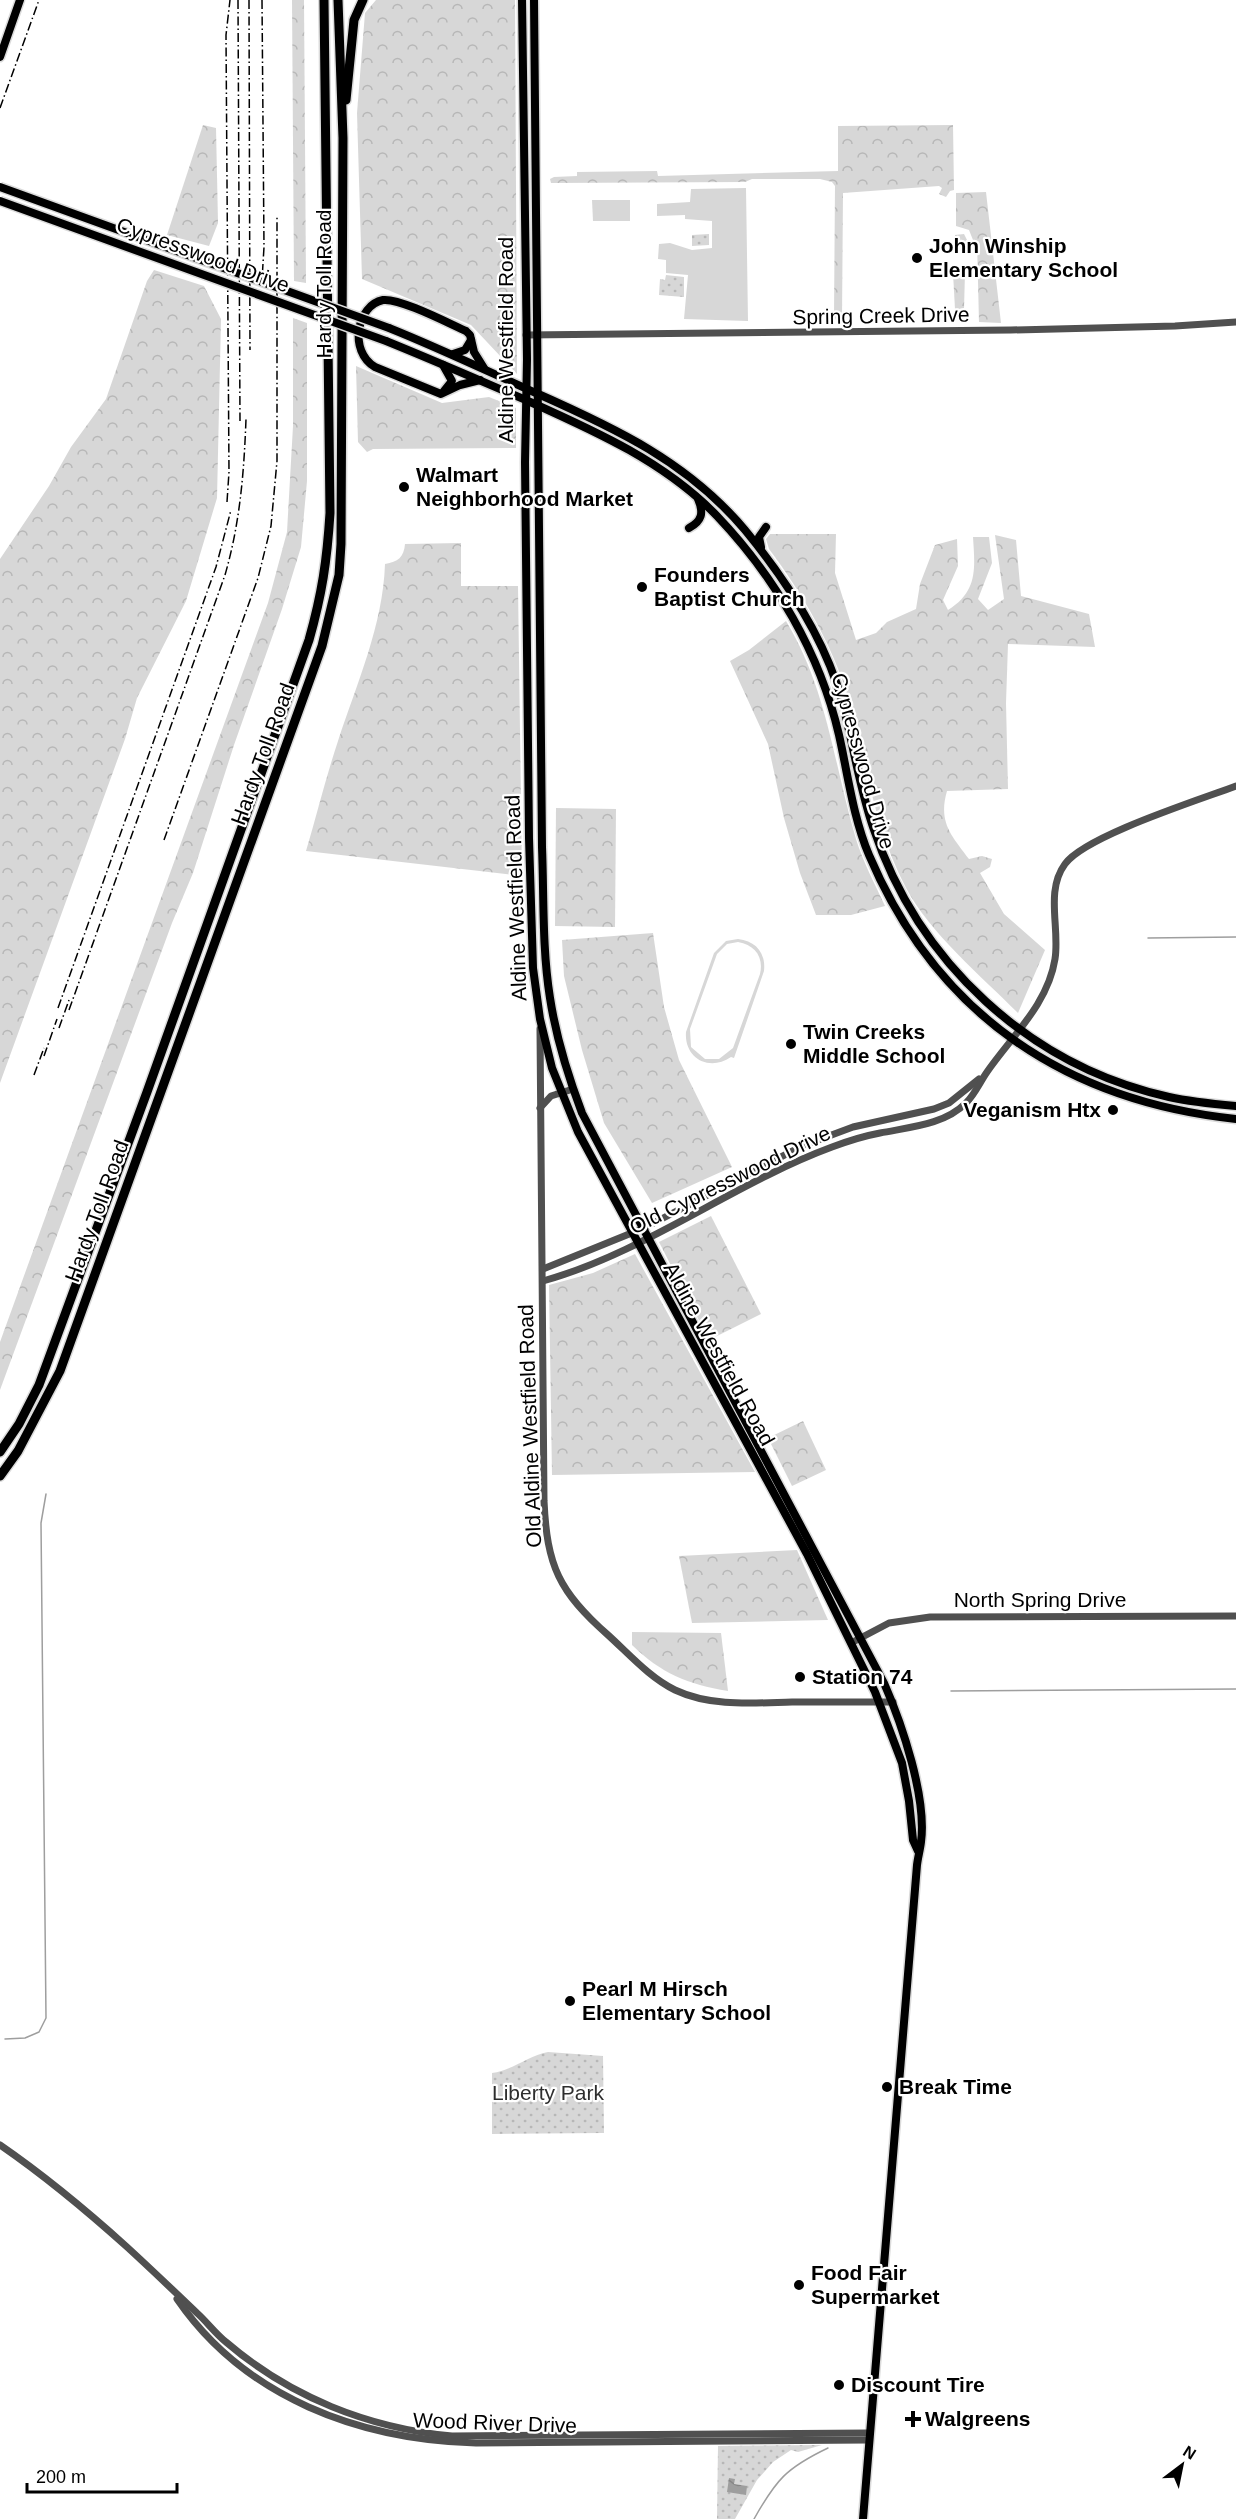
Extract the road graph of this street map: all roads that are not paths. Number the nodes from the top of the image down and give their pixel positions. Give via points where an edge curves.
1 (20, 0) edge
2 (324, 0) edge
3 (338, 0) edge
4 (363, 0) edge
5 (522, 0) edge
6 (534, 0) edge
7 (0, 57) edge
8 (522, 85) junction
9 (536, 86) junction
10 (343, 138) junction
11 (523, 168) junction
12 (536, 169) junction
13 (0, 187) edge
14 (0, 201) edge
15 (524, 252) junction
16 (536, 253) junction
17 (1236, 322) edge
18 (526, 335) junction
19 (538, 336) junction
20 (471, 340) junction
21 (453, 354) junction
22 (527, 359) junction
23 (442, 364) junction
24 (485, 369) junction
25 (506, 379) junction
26 (481, 380) junction
27 (526, 388) junction
28 (441, 394) junction
29 (537, 394) junction
30 (526, 401) junction
31 (537, 406) junction
32 (558, 415) junction
33 (537, 436) junction
34 (646, 446) junction
35 (640, 456) junction
36 (698, 499) junction
37 (766, 527) dead end
38 (689, 528) dead end
39 (764, 553) junction
40 (794, 597) junction
41 (782, 600) junction
42 (527, 630) junction
43 (540, 630) junction
44 (838, 689) junction
45 (826, 690) junction
46 (1236, 786) edge
47 (863, 792) junction
48 (850, 793) junction
49 (897, 884) junction
50 (885, 889) junction
51 (532, 924) junction
52 (545, 924) junction
53 (951, 966) junction
54 (941, 973) junction
55 (540, 1019) junction
56 (1020, 1030) junction
57 (1012, 1038) junction
58 (986, 1073) junction
59 (1126, 1085) junction
60 (573, 1089) junction
61 (561, 1092) junction
62 (1122, 1096) junction
63 (1236, 1106) edge
64 (540, 1108) junction
65 (887, 1119) junction
66 (1236, 1119) edge
67 (891, 1131) junction
68 (598, 1145) junction
69 (587, 1150) junction
70 (751, 1171) junction
71 (756, 1181) junction
72 (644, 1228) junction
73 (633, 1233) junction
74 (649, 1238) junction
75 (638, 1243) junction
76 (543, 1269) junction
77 (543, 1281) junction
78 (689, 1315) junction
79 (680, 1319) junction
80 (721, 1374) junction
81 (712, 1379) junction
82 (0, 1452) edge
83 (0, 1476) edge
84 (778, 1491) junction
85 (814, 1559) junction
86 (1236, 1616) edge
87 (861, 1638) junction
88 (850, 1643) junction
89 (879, 1702) junction
90 (893, 1702) junction
91 (918, 1851) junction
92 (0, 2145) edge
93 (870, 2437) junction
94 (862, 2519) edge

1 - 7 main road
2 - 82 highway, Hardy Toll Road via 330,513 321,599 39,1385
3 - 10 highway, Hardy Toll Road
4 - 10 highway via 354,20
5 - 8 main road, Aldine Westfield Road
6 - 9 main road, Aldine Westfield Road
8 - 9 main road
8 - 11 main road, Aldine Westfield Road
9 - 12 main road, Aldine Westfield Road
10 - 83 highway, Hardy Toll Road via 341,544 332,610 60,1371 18,1451
11 - 12 main road
11 - 15 main road, Aldine Westfield Road
12 - 16 main road, Aldine Westfield Road
13 - 21 main road, Cypresswood Drive, bridge
14 - 23 main road, Cypresswood Drive, bridge
15 - 16 main road
15 - 18 main road, Aldine Westfield Road
16 - 19 main road, Aldine Westfield Road
17 - 19 street, Spring Creek Drive via 1011,330
18 - 19 street, Spring Creek Drive
18 - 22 main road, Aldine Westfield Road
19 - 29 main road, Aldine Westfield Road
20 - 21 main road via 465,350
20 - 24 main road
20 - 28 main road via 466,331 398,302 382,300 366,314 358,342 366,360
21 - 24 main road, Cypresswood Drive
22 - 25 main road via 522,374
22 - 27 main road, Aldine Westfield Road
23 - 26 main road, Cypresswood Drive
23 - 28 main road via 452,381
24 - 25 main road, Cypresswood Drive
25 - 27 main road, Cypresswood Drive
26 - 28 main road
26 - 30 main road, Cypresswood Drive
27 - 29 main road, Cypresswood Drive
27 - 30 main road, Aldine Westfield Road
29 - 31 main road, Aldine Westfield Road
29 - 34 main road, Cypresswood Drive via 605,423
30 - 31 main road, Cypresswood Drive
30 - 42 main road, Aldine Westfield Road
31 - 32 main road, Cypresswood Drive
31 - 33 main road, Aldine Westfield Road
32 - 33 main road via 545,417
32 - 35 main road, Cypresswood Drive
33 - 43 main road, Aldine Westfield Road
34 - 35 main road
34 - 39 main road, Cypresswood Drive via 707,493
35 - 36 main road, Cypresswood Drive
36 - 38 main road via 701,517
36 - 41 main road, Cypresswood Drive via 736,538
37 - 39 main road via 758,543
39 - 40 main road, Cypresswood Drive
40 - 41 main road
40 - 44 main road, Cypresswood Drive
41 - 45 main road, Cypresswood Drive
42 - 43 main road
42 - 51 main road, Aldine Westfield Road
43 - 52 main road, Aldine Westfield Road
44 - 45 main road
44 - 47 main road, Cypresswood Drive
45 - 48 main road, Cypresswood Drive
46 - 56 street, Old Cypresswood Drive via 1090,843 1065,864 1054,888 1056,937 1052,972
47 - 48 main road
47 - 49 main road, Cypresswood Drive via 878,843
48 - 50 main road, Cypresswood Drive via 869,855
49 - 50 main road
49 - 53 main road, Cypresswood Drive via 925,932
50 - 54 main road, Cypresswood Drive via 910,933
51 - 52 main road
51 - 55 main road, Aldine Westfield Road
52 - 60 main road, Aldine Westfield Road via 550,1000
53 - 54 main road
53 - 56 main road, Cypresswood Drive via 982,999
54 - 57 main road, Cypresswood Drive via 958,994
55 - 61 main road, Aldine Westfield Road
55 - 64 street, Old Aldine Westfield Road
56 - 57 street, Old Cypresswood Drive
56 - 59 main road, Cypresswood Drive via 1060,1056
57 - 58 street, Old Cypresswood Drive
57 - 62 main road, Cypresswood Drive via 1065,1072
58 - 65 street, Old Cypresswood Drive via 949,1103
58 - 67 street, Old Cypresswood Drive via 967,1102 956,1111 929,1123
59 - 62 main road
59 - 63 main road, Cypresswood Drive via 1199,1103
60 - 61 street
60 - 68 main road, Aldine Westfield Road
61 - 64 street via 546,1099
61 - 69 main road, Aldine Westfield Road
62 - 66 main road, Cypresswood Drive via 1181,1111
64 - 76 street, Old Aldine Westfield Road
65 - 67 street
65 - 70 street, Old Cypresswood Drive via 828,1136
67 - 71 street, Old Cypresswood Drive via 832,1147
68 - 69 main road
68 - 72 main road, Aldine Westfield Road
69 - 73 main road, Aldine Westfield Road
70 - 71 street
70 - 72 street, Old Cypresswood Drive
71 - 74 street, Old Cypresswood Drive
72 - 73 street, Old Cypresswood Drive
72 - 74 main road, Aldine Westfield Road
73 - 75 main road, Aldine Westfield Road
73 - 76 street, Old Cypresswood Drive
74 - 75 street, Old Cypresswood Drive
74 - 78 main road, Aldine Westfield Road
75 - 77 street, Old Cypresswood Drive
75 - 79 main road, Aldine Westfield Road
76 - 77 street, Old Aldine Westfield Road
77 - 89 street, Old Aldine Westfield Road via 546,1536 554,1568 569,1596 594,1624 644,1667 683,1693 728,1703
78 - 79 main road
78 - 80 main road, Aldine Westfield Road
79 - 81 main road, Aldine Westfield Road
80 - 81 main road
80 - 84 main road, Aldine Westfield Road
81 - 84 main road, Aldine Westfield Road
84 - 85 main road, Aldine Westfield Road
85 - 87 main road, Aldine Westfield Road
85 - 88 main road, Aldine Westfield Road
86 - 87 street, North Spring Drive via 930,1617 889,1623
87 - 88 street, North Spring Drive
87 - 90 main road, Aldine Westfield Road
88 - 89 main road, Aldine Westfield Road
89 - 90 street, Old Aldine Westfield Road
89 - 91 main road, Aldine Westfield Road via 902,1763
90 - 91 main road, Aldine Westfield Road via 917,1789 921,1824
91 - 93 main road, Aldine Westfield Road
92 - 93 street, Wood River Drive via 128,2248 171,2290 193,2322 246,2369 305,2405 370,2430 436,2442 476,2444
93 - 94 main road, Aldine Westfield Road

